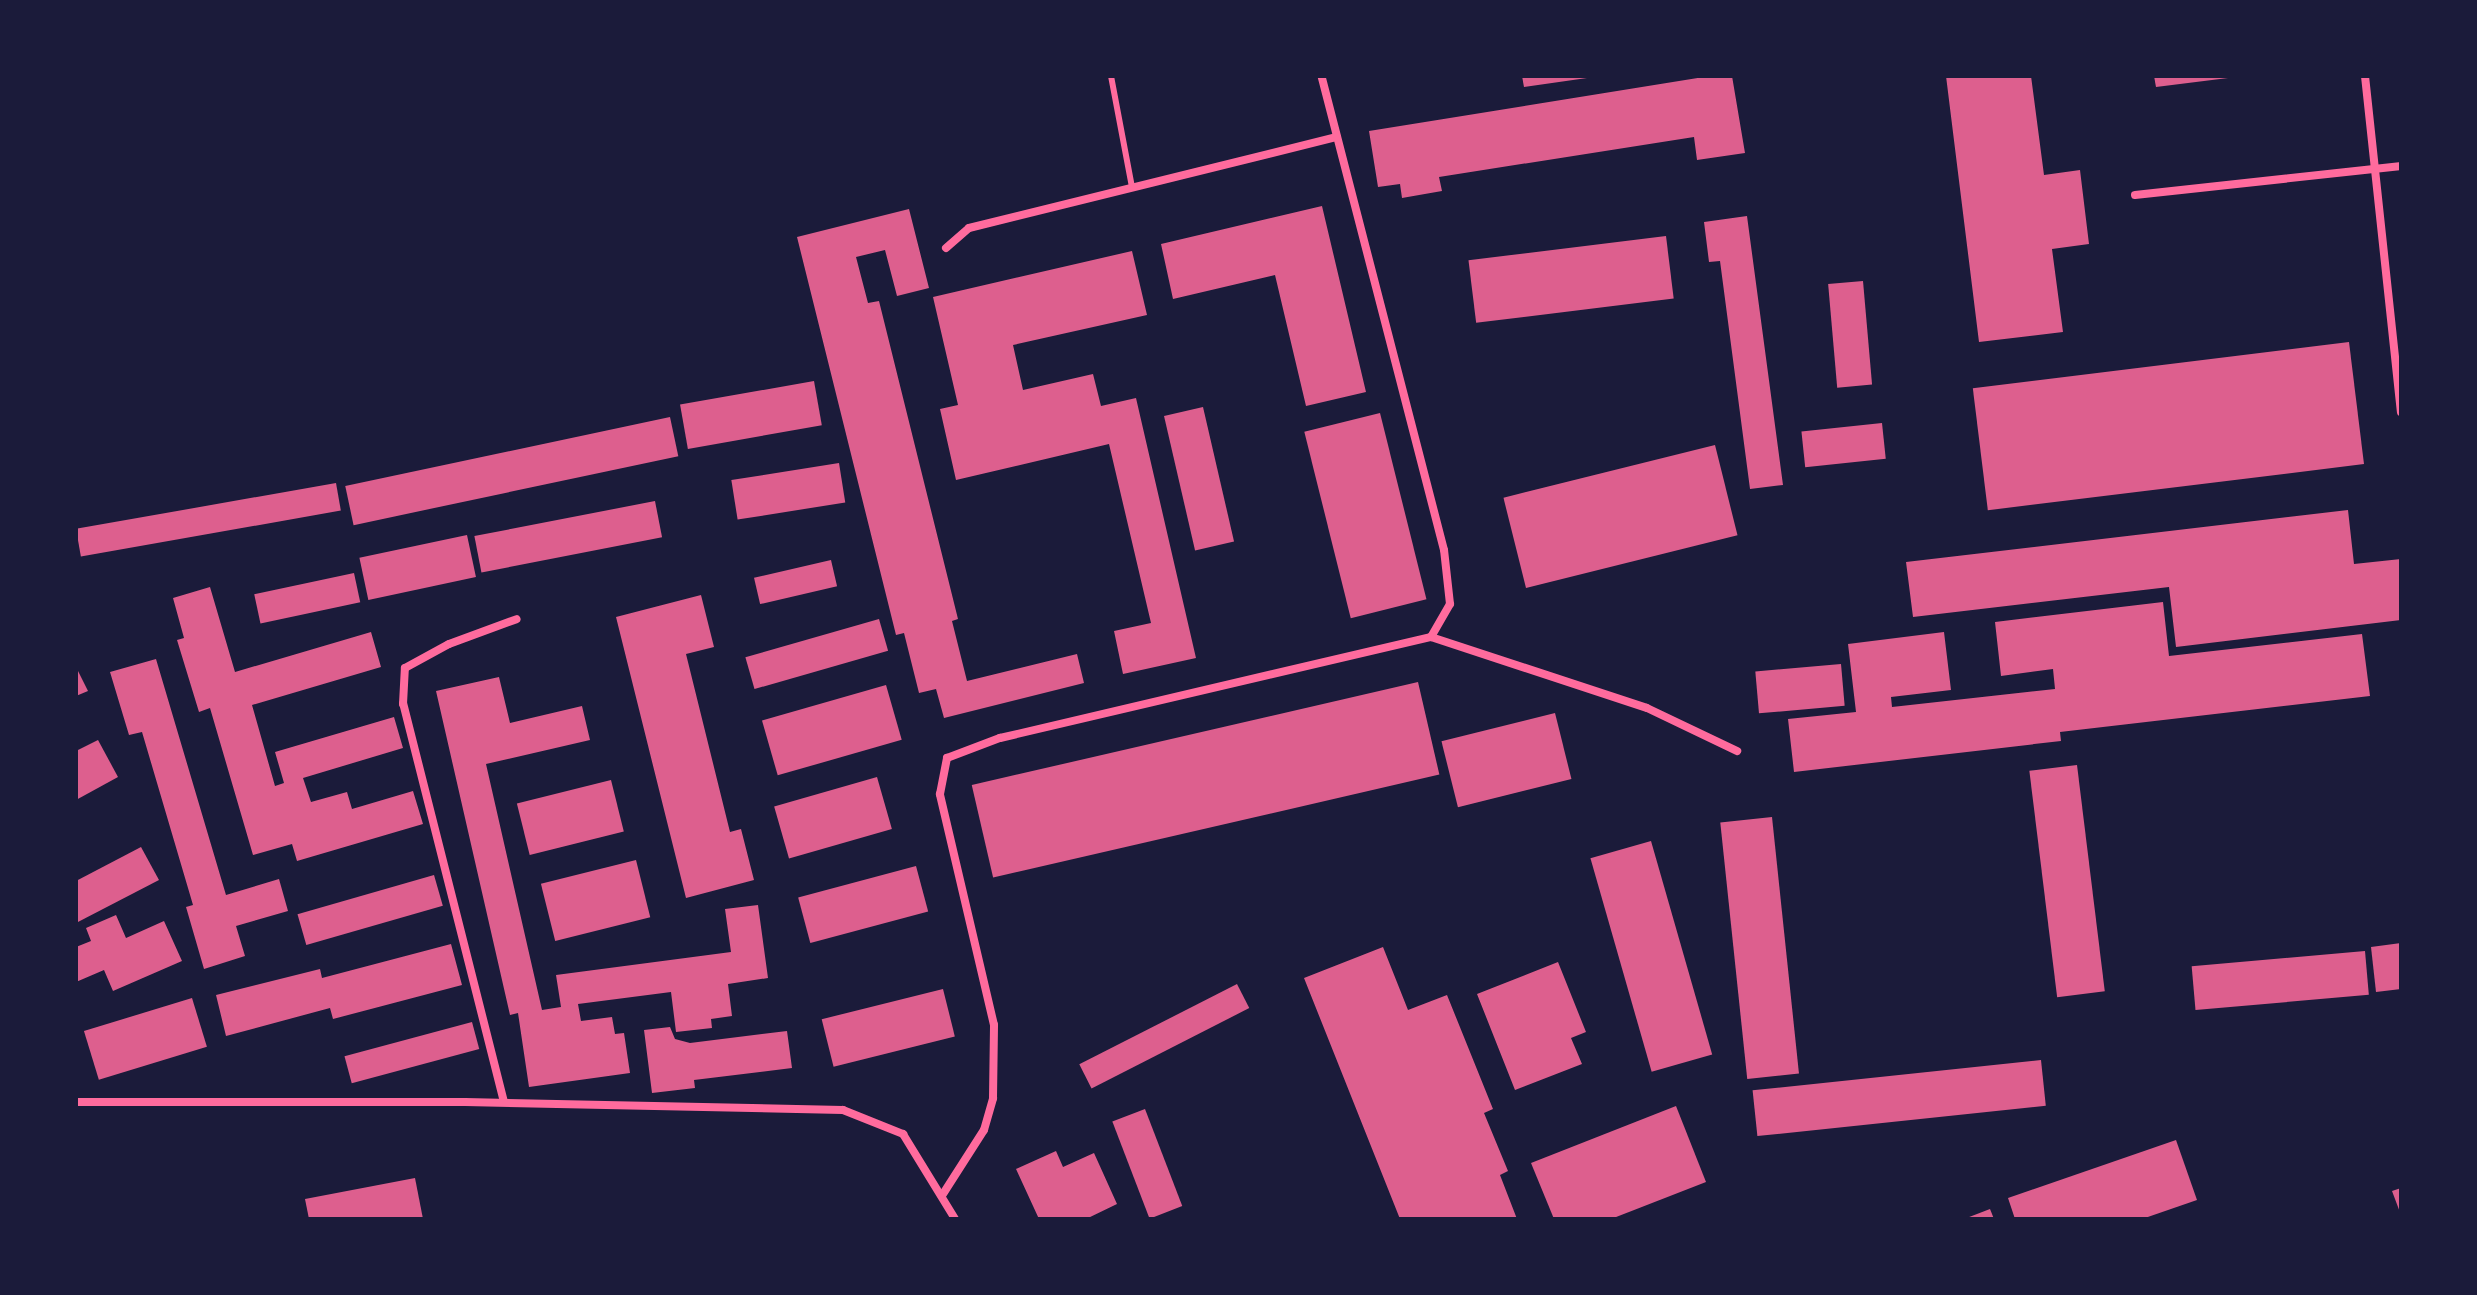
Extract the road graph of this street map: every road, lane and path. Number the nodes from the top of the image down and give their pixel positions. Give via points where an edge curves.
1 (1111, 76) edge
2 (1321, 76) edge
3 (2365, 76) edge
4 (1337, 137) junction
5 (2401, 166) edge
6 (2374, 169) junction
7 (1132, 187) junction
8 (2135, 195) dead end
9 (946, 248) dead end
10 (2401, 412) edge
11 (517, 619) dead end
12 (1431, 637) junction
13 (1737, 751) dead end
14 (76, 1102) edge
15 (504, 1102) junction
16 (943, 1194) junction
17 (955, 1219) edge

1 - 7 lane
2 - 4 street
3 - 6 street
4 - 7 street
4 - 12 street via 1444,550 1450,604
5 - 6 street
6 - 8 street
6 - 10 street
7 - 9 street via 969,228
11 - 15 street via 449,644 405,668 403,704
12 - 13 street via 1647,708
12 - 16 street via 1000,738 947,758 940,794 994,1025 993,1098 984,1130
14 - 15 street
15 - 16 street via 843,1110 903,1134
16 - 17 street

